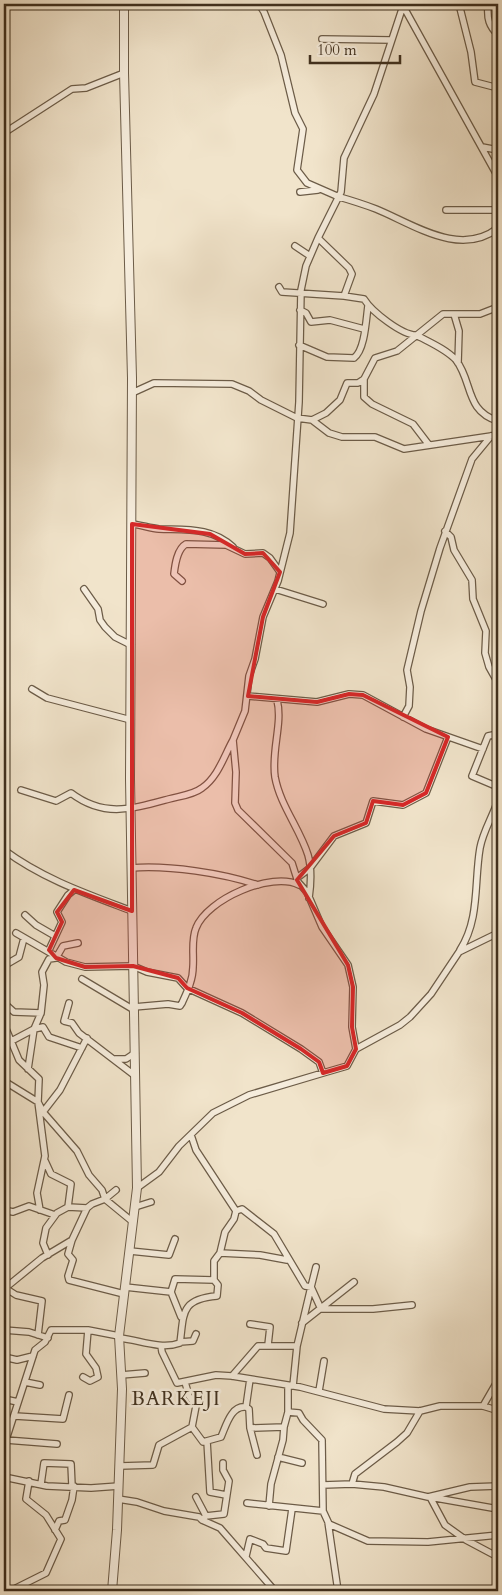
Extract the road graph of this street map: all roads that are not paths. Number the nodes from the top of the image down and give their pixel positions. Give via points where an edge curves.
1 (124, 4) edge
2 (259, 4) edge
3 (300, 4) edge
4 (336, 4) edge
5 (428, 4) edge
6 (459, 4) edge
7 (402, 5) edge
8 (485, 5) edge
9 (498, 9) edge
10 (498, 35) edge
11 (322, 39) dead end
12 (391, 40) junction
13 (124, 73) junction
14 (498, 88) edge
15 (4, 133) edge
16 (482, 147) junction
17 (498, 150) edge
18 (498, 177) edge
19 (300, 192) dead end
20 (339, 197) junction
21 (446, 210) dead end
22 (498, 210) edge
23 (498, 228) edge
24 (318, 238) junction
25 (295, 246) dead end
26 (310, 256) junction
27 (279, 287) dead end
28 (301, 292) junction
29 (344, 296) junction
30 (368, 306) junction
31 (498, 307) edge
32 (300, 310) junction
33 (454, 314) junction
34 (364, 329) junction
35 (416, 335) junction
36 (299, 346) junction
37 (458, 363) junction
38 (364, 379) junction
39 (132, 393) junction
40 (297, 418) junction
41 (312, 420) junction
42 (498, 421) edge
43 (498, 435) edge
44 (491, 436) junction
45 (429, 445) junction
46 (132, 524) junction
47 (445, 531) junction
48 (235, 548) junction
49 (280, 572) junction
50 (182, 581) dead end
51 (84, 589) dead end
52 (275, 589) junction
53 (323, 604) dead end
54 (131, 645) junction
55 (498, 683) edge
56 (32, 689) dead end
57 (248, 696) junction
58 (277, 700) junction
59 (403, 717) junction
60 (131, 720) junction
61 (448, 737) junction
62 (498, 738) edge
63 (233, 740) junction
64 (483, 749) junction
65 (498, 787) edge
66 (21, 790) dead end
67 (498, 800) edge
68 (130, 809) junction
69 (4, 850) edge
70 (131, 868) junction
71 (310, 868) junction
72 (297, 878) junction
73 (258, 885) junction
74 (302, 887) junction
75 (74, 890) junction
76 (309, 898) junction
77 (132, 911) junction
78 (25, 915) dead end
79 (16, 933) dead end
80 (498, 933) edge
81 (55, 936) junction
82 (24, 938) junction
83 (78, 943) dead end
84 (49, 950) junction
85 (459, 952) junction
86 (56, 958) junction
87 (133, 966) junction
88 (4, 970) edge
89 (82, 979) dead end
90 (188, 989) junction
91 (4, 1003) edge
92 (68, 1003) dead end
93 (134, 1009) junction
94 (41, 1014) junction
95 (4, 1024) edge
96 (34, 1029) junction
97 (87, 1038) junction
98 (12, 1040) junction
99 (4, 1045) edge
100 (82, 1048) junction
101 (356, 1049) junction
102 (134, 1054) junction
103 (115, 1059) junction
104 (28, 1069) junction
105 (323, 1073) junction
106 (134, 1075) junction
107 (4, 1081) edge
108 (38, 1102) junction
109 (43, 1112) junction
110 (192, 1135) junction
111 (45, 1161) junction
112 (137, 1188) junction
113 (116, 1190) dead end
114 (105, 1199) junction
115 (152, 1202) dead end
116 (68, 1207) junction
117 (135, 1207) junction
118 (87, 1208) junction
119 (4, 1210) edge
120 (40, 1210) junction
121 (236, 1211) junction
122 (56, 1215) junction
123 (133, 1222) junction
124 (175, 1239) dead end
125 (72, 1240) junction
126 (130, 1251) junction
127 (220, 1253) junction
128 (48, 1255) junction
129 (287, 1260) junction
130 (316, 1267) dead end
131 (4, 1272) edge
132 (214, 1280) junction
133 (354, 1282) dead end
134 (311, 1287) junction
135 (5, 1288) edge
136 (124, 1290) junction
137 (172, 1292) junction
138 (412, 1305) dead end
139 (321, 1309) junction
140 (181, 1318) junction
141 (302, 1323) junction
142 (250, 1324) dead end
143 (4, 1330) edge
144 (88, 1330) junction
145 (196, 1334) dead end
146 (38, 1335) junction
147 (120, 1337) junction
148 (48, 1338) junction
149 (180, 1342) junction
150 (268, 1345) junction
151 (161, 1346) junction
152 (297, 1346) junction
153 (33, 1356) junction
154 (4, 1357) edge
155 (324, 1361) dead end
156 (145, 1373) dead end
157 (122, 1375) junction
158 (232, 1376) junction
159 (83, 1377) dead end
160 (250, 1379) junction
161 (498, 1380) edge
162 (25, 1382) junction
163 (185, 1382) junction
164 (40, 1385) dead end
165 (290, 1386) junction
166 (320, 1391) junction
167 (69, 1396) dead end
168 (4, 1399) edge
169 (18, 1402) junction
170 (483, 1406) junction
171 (246, 1408) junction
172 (420, 1411) junction
173 (288, 1412) junction
174 (498, 1413) edge
175 (15, 1416) junction
176 (192, 1427) junction
177 (284, 1427) junction
178 (250, 1428) junction
179 (207, 1441) junction
180 (5, 1443) edge
181 (57, 1444) dead end
182 (257, 1455) dead end
183 (278, 1457) junction
184 (302, 1462) dead end
185 (223, 1463) dead end
186 (120, 1466) junction
187 (4, 1477) edge
188 (29, 1481) junction
189 (41, 1484) junction
190 (352, 1484) junction
191 (323, 1485) junction
192 (73, 1486) junction
193 (119, 1486) junction
194 (498, 1486) edge
195 (226, 1495) junction
196 (196, 1497) dead end
197 (430, 1497) junction
198 (118, 1499) junction
199 (247, 1503) dead end
200 (269, 1506) junction
201 (292, 1509) junction
202 (498, 1509) edge
203 (324, 1511) junction
204 (221, 1514) junction
205 (204, 1518) junction
206 (328, 1522) junction
207 (220, 1528) junction
208 (55, 1530) junction
209 (498, 1535) edge
210 (466, 1540) junction
211 (246, 1556) junction
212 (498, 1557) edge
213 (10, 1591) edge
214 (112, 1591) edge
215 (121, 1591) edge
216 (275, 1591) edge
217 (338, 1591) edge

1 - 13 street
2 - 20 street via 281,55 295,113 303,129 297,170 307,183
3 - 4 street
5 - 7 street
6 - 14 street via 475,82
7 - 12 street
7 - 16 street
8 - 9 street
8 - 10 street via 491,28
11 - 12 street
12 - 20 street via 374,94 344,158
13 - 15 street via 86,88 72,89
13 - 39 street
16 - 17 street
16 - 18 street
19 - 20 street via 317,190
20 - 23 street via 377,209 430,234 468,240 482,238
20 - 24 street
21 - 22 street
24 - 26 street
24 - 29 street via 352,274
25 - 26 street
26 - 28 street
27 - 28 street via 282,292
28 - 29 street via 309,296
28 - 32 street
29 - 30 street via 364,300
30 - 34 street
30 - 35 street via 402,332
31 - 33 street via 480,314
32 - 34 street via 312,322 330,320
32 - 36 street
33 - 35 street via 443,314
33 - 37 street via 459,331
34 - 36 street via 362,350 354,358 327,357
35 - 37 street
35 - 38 street via 397,351 375,358
36 - 40 street
37 - 42 street via 476,406 487,418
38 - 41 street via 346,383 340,400
38 - 45 street via 364,397 413,424
39 - 40 street via 154,383 232,384
39 - 46 street
40 - 41 street
40 - 49 street via 290,533
41 - 45 street via 329,433 342,437 375,437 404,449
43 - 44 street
44 - 45 street
44 - 47 street via 472,459
46 - 48 street via 190,528 220,537
46 - 54 street
47 - 55 street via 472,580 474,599 486,631 485,653
47 - 59 street via 415,633 407,670 409,706
48 - 49 street via 245,554 263,553
48 - 50 street via 216,544 182,546 174,574
49 - 52 street
51 - 54 street via 98,609 105,627 115,637
52 - 53 street
52 - 57 street via 266,604 249,676
54 - 60 street
56 - 60 street via 47,698
57 - 58 street
57 - 63 street via 246,711
58 - 59 street via 317,702 349,694 363,696
58 - 71 street via 275,777
59 - 61 street
60 - 68 street
61 - 64 street
61 - 71 street via 426,793 402,805 372,801 366,823 334,836
62 - 64 street via 488,736
63 - 68 street via 217,772 202,788
63 - 72 street via 238,810 292,863
64 - 65 street via 472,776
66 - 68 street via 56,801 71,793 84,803 118,811
67 - 85 street via 482,838 475,912 466,942
68 - 70 street
69 - 75 street
70 - 73 street via 158,866 236,878
70 - 77 street
71 - 72 street
71 - 76 street
72 - 74 street
73 - 74 street via 281,880 292,881
73 - 90 street via 221,902 196,927 194,967
74 - 76 street
75 - 77 street
75 - 81 street via 57,912 62,922
76 - 101 street via 322,927 348,965 353,987 352,1028
77 - 87 street
78 - 81 street
79 - 82 street
80 - 85 street
81 - 84 street
82 - 84 street
82 - 88 street via 19,957 7,964
83 - 86 street via 63,946
84 - 86 street
85 - 101 street via 436,988 410,1017
86 - 87 street via 85,967
86 - 94 street via 49,959 42,972
87 - 90 street via 178,978
87 - 93 street
89 - 93 street
90 - 93 street via 180,1006 168,1004
90 - 105 street via 254,1020 316,1059
91 - 94 street via 14,1012
92 - 97 street via 64,1021 72,1023
93 - 102 street
94 - 96 street
95 - 98 street
96 - 98 street
96 - 100 street via 43,1027 49,1037
96 - 104 street
97 - 100 street
97 - 103 street
98 - 99 street
98 - 104 street via 19,1060
100 - 109 street via 60,1090
101 - 105 street via 347,1066
102 - 103 street via 126,1059
102 - 106 street
103 - 106 street
104 - 108 street via 40,1079
105 - 110 street via 249,1095 213,1113
106 - 112 street
107 - 108 street
108 - 109 street
108 - 111 street
109 - 114 street via 76,1151
110 - 112 street via 159,1172
110 - 121 street via 196,1150
111 - 116 street via 51,1174 71,1184
111 - 120 street via 37,1193
112 - 117 street
113 - 114 street
114 - 118 street
114 - 123 street
115 - 117 street
116 - 118 street
116 - 122 street
117 - 123 street
118 - 125 street
119 - 120 street via 13,1212 29,1206
120 - 122 street
121 - 127 street via 225,1232
121 - 129 street via 245,1210 268,1228
122 - 128 street via 46,1228 43,1243
123 - 126 street
124 - 126 street via 169,1255
125 - 128 street
125 - 136 street via 68,1254 73,1260 68,1276 70,1280
126 - 136 street
127 - 129 street via 260,1254
127 - 132 street via 214,1261
128 - 135 street
129 - 134 street via 305,1286
130 - 134 street
131 - 135 street
132 - 137 street via 175,1279
132 - 140 street via 218,1285 217,1296 199,1299
133 - 139 street
134 - 139 street
134 - 141 street
135 - 146 street via 16,1295 42,1301
136 - 137 street
136 - 147 street
137 - 140 street
138 - 139 street
139 - 141 street
140 - 149 street
141 - 152 street
142 - 150 street via 270,1327
143 - 146 street
144 - 147 street
144 - 148 street via 51,1330
144 - 159 street via 86,1354 98,1377 90,1381
145 - 149 street via 193,1341
146 - 148 street
147 - 151 street
147 - 157 street
148 - 153 street
149 - 151 street
150 - 152 street
150 - 158 street via 258,1346
151 - 163 street via 174,1380
152 - 165 street
153 - 154 street via 17,1360
153 - 162 street
155 - 166 street
156 - 157 street
157 - 186 street
158 - 160 street
158 - 163 street via 216,1375
160 - 165 street
160 - 171 street
161 - 170 street
162 - 164 street
162 - 169 street
163 - 176 street via 196,1406
165 - 166 street
165 - 173 street
166 - 172 street via 384,1409
167 - 175 street via 63,1419
168 - 169 street
169 - 175 street
170 - 172 street via 440,1406
170 - 174 street
171 - 178 street via 249,1409
171 - 179 street via 233,1411 220,1437
172 - 190 street via 407,1433 355,1474
173 - 177 street
173 - 191 street via 299,1413 320,1436
175 - 180 street
176 - 179 street via 203,1442
176 - 186 street via 159,1445 153,1465
177 - 178 street
177 - 183 street via 284,1440
178 - 182 street
179 - 195 street via 210,1492
180 - 181 street
183 - 184 street
183 - 200 street
185 - 195 street via 229,1481
186 - 193 street
187 - 188 street
188 - 189 street
188 - 208 street via 26,1499 46,1515
189 - 192 street
189 - 192 street via 44,1464 71,1464
190 - 191 street
190 - 197 street
191 - 203 street
192 - 193 street
192 - 208 street via 65,1520 60,1521
193 - 198 street
194 - 197 street via 470,1487
195 - 204 street via 224,1514
196 - 205 street
197 - 202 street
197 - 210 street via 445,1525
198 - 205 street
198 - 214 street
199 - 200 street
200 - 201 street
201 - 203 street
201 - 211 street via 286,1551 266,1548 250,1539
203 - 206 street
204 - 205 street
204 - 207 street
205 - 207 street via 206,1524
206 - 210 street via 339,1530 368,1541
206 - 217 street
207 - 211 street
208 - 213 street via 61,1539 46,1573
209 - 210 street
210 - 212 street
211 - 216 street
214 - 215 street

